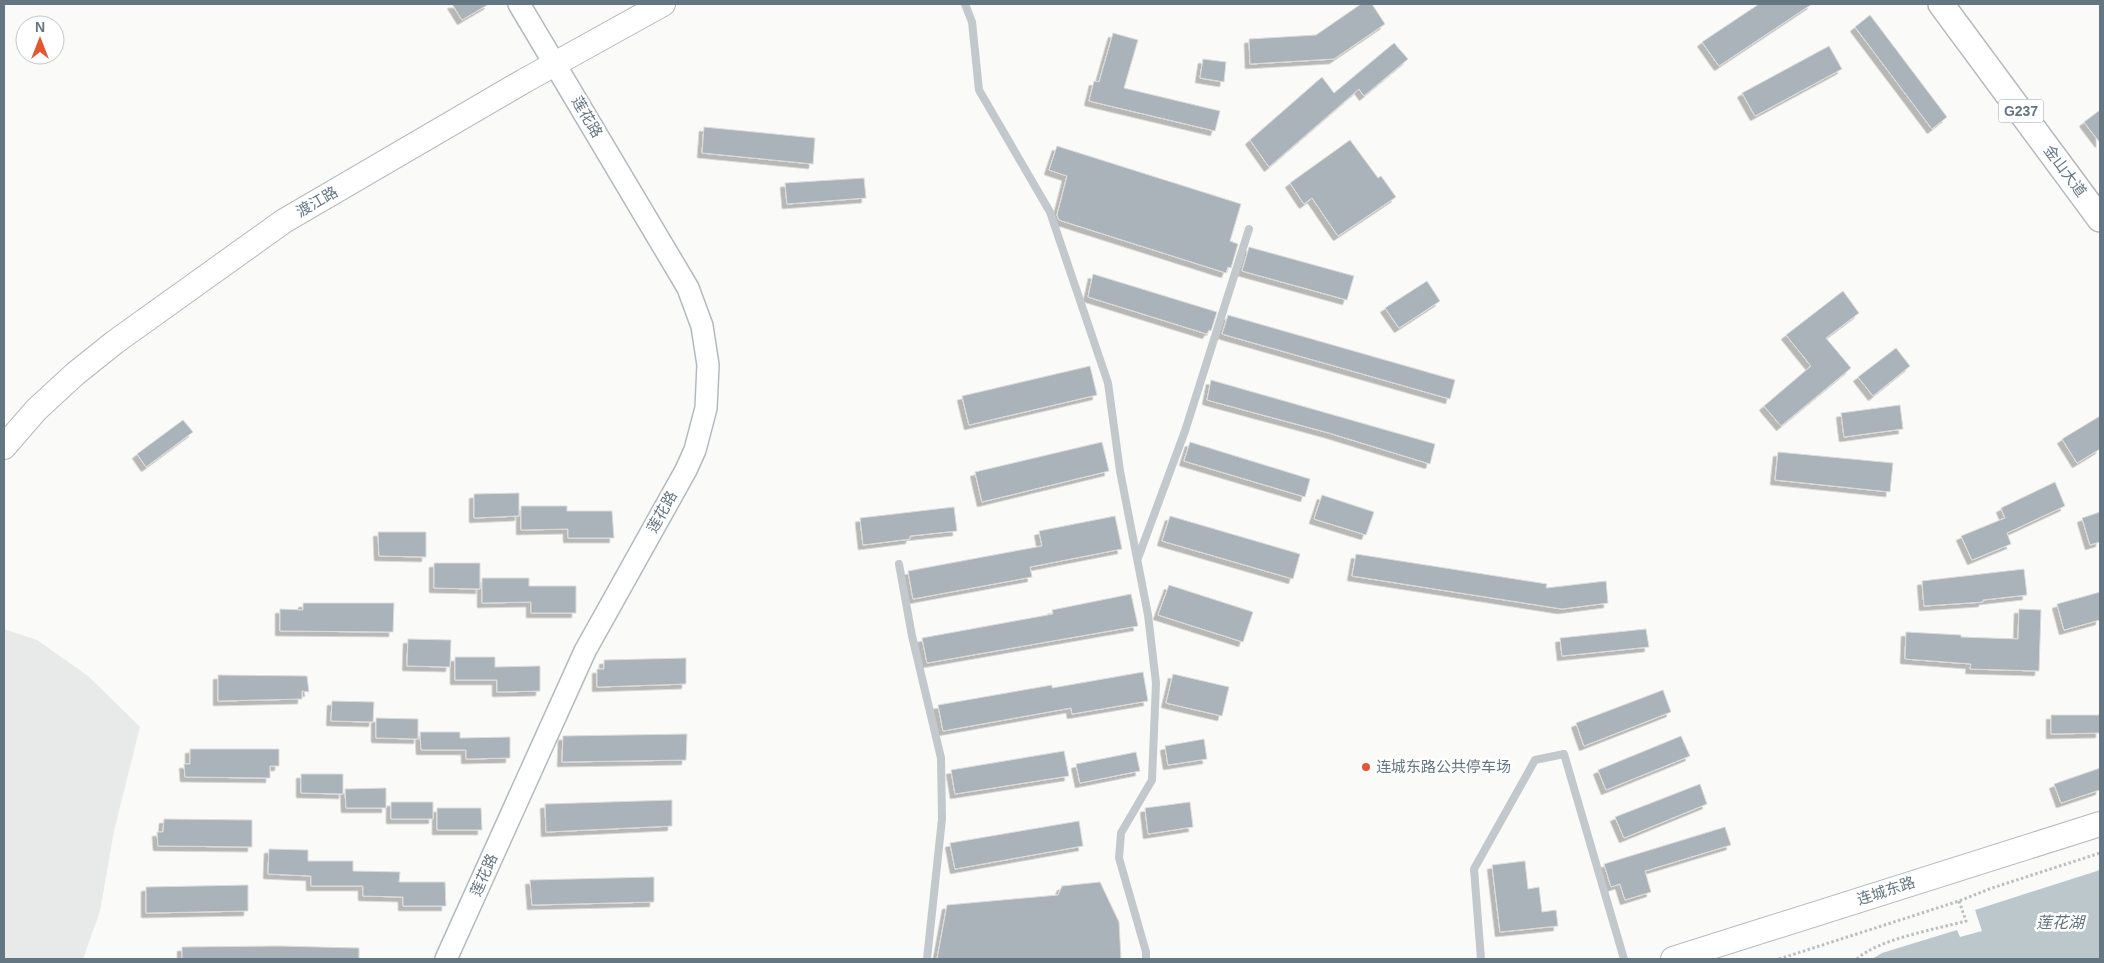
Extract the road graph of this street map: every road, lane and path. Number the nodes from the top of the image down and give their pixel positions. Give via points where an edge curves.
1 (519, 4) edge
2 (662, 4) edge
3 (965, 4) edge
4 (1941, 4) edge
5 (1961, 4) edge
6 (555, 64) junction
7 (2100, 191) edge
8 (2100, 219) edge
9 (1249, 228) dead end
10 (4, 447) edge
11 (1137, 559) junction
12 (899, 564) dead end
13 (2100, 824) edge
14 (2100, 853) edge
15 (1959, 901) junction
16 (1148, 957) edge
17 (446, 959) edge
18 (927, 959) edge
19 (1481, 959) edge
20 (1624, 959) edge
21 (1673, 959) edge
22 (1779, 959) edge
23 (1857, 959) edge

1 - 6 main road, 莲花路
2 - 6 main road, 渡江路
3 - 11 lane via 972,22 979,90 1050,212 1101,359 1108,383
4 - 8 highway, 金山大道 / G237
5 - 7 highway, 金山大道 / G237
6 - 10 main road, 渡江路 via 284,221 75,374 36,410
6 - 17 main road, 莲花路 via 696,306 708,365 706,408 702,429 686,470 585,651
9 - 11 lane via 1185,431
11 - 16 lane via 1156,683 1152,780 1121,833 1119,858
12 - 18 lane via 912,636 941,758 942,819
13 - 21 main road, 连城东路
14 - 15 path
15 - 22 path
15 - 23 path via 1966,921 1889,943 1864,952
19 - 20 lane via 1474,869 1536,760 1564,754

